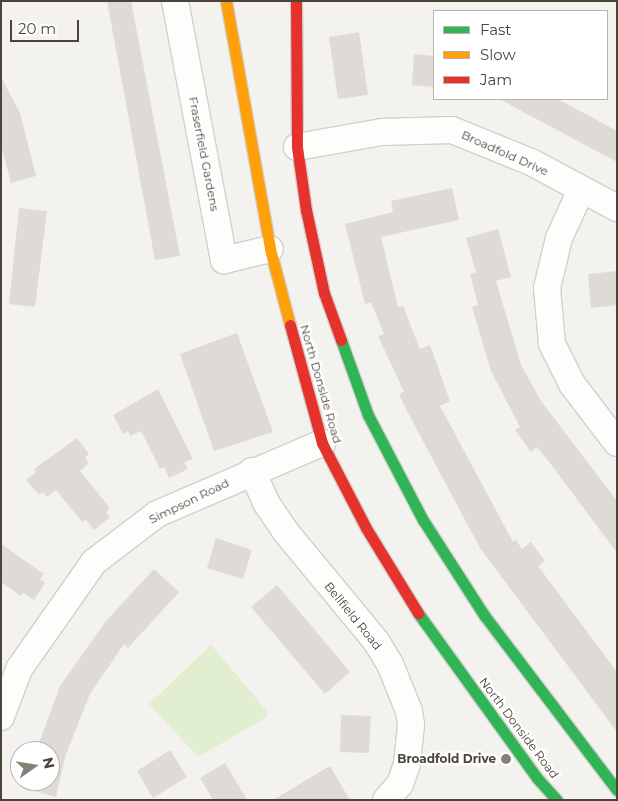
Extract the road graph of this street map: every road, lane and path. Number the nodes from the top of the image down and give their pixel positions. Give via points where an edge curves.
1 (175, 1) edge
2 (226, 1) edge
3 (296, 1) edge
4 (297, 147) junction
5 (581, 190) junction
6 (617, 208) edge
7 (270, 249) junction
8 (322, 443) junction
9 (617, 443) edge
10 (252, 472) junction
11 (1, 717) edge
12 (617, 790) edge
13 (386, 800) edge
14 (557, 800) edge

1 - 7 street, Fraserfield Gardens via 224,260
2 - 7 main road, North Donside Road
3 - 4 main road
4 - 5 street, Broadfold Drive via 382,132 452,130 531,162
4 - 12 main road via 306,210 324,293 368,415 423,520 484,615
5 - 6 street, Broadfold Drive
5 - 9 street via 559,238 547,288 552,344 572,384
7 - 8 main road, North Donside Road
8 - 10 street, Simpson Road
8 - 14 main road, North Donside Road via 366,528 427,628 537,778
10 - 11 street, Simpson Road via 157,514 94,562 19,669
10 - 13 street, Bellfield Road via 267,504 285,531 376,641 390,664 409,711 411,725 407,764 400,784

